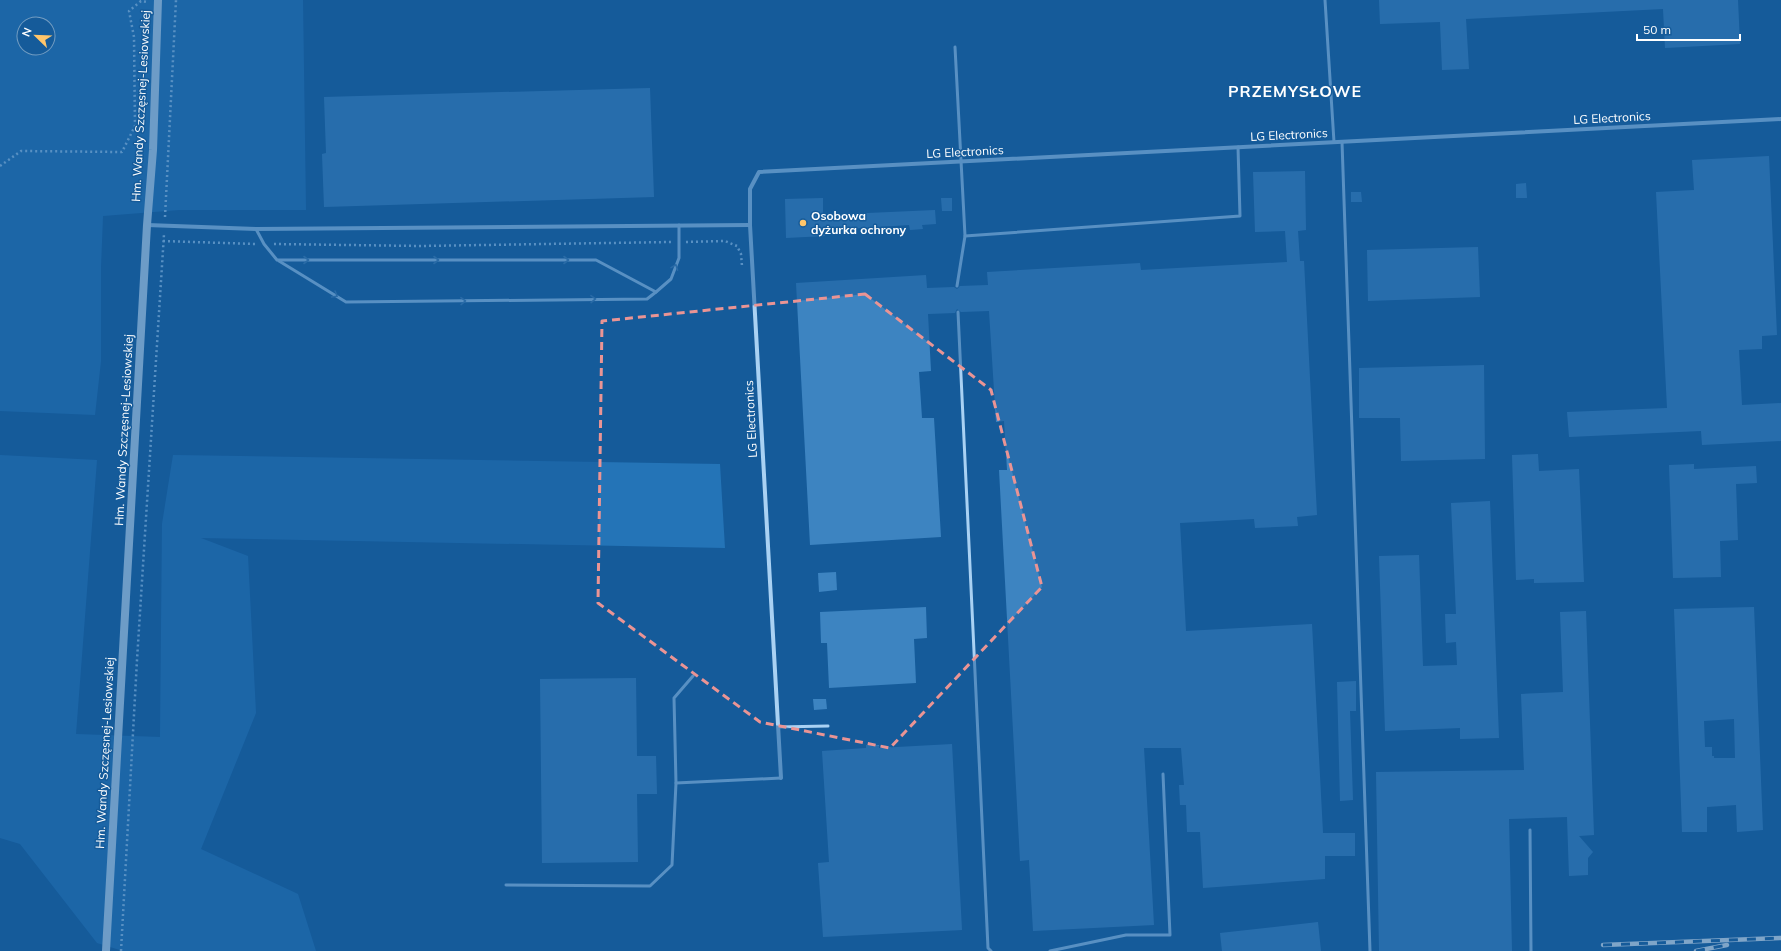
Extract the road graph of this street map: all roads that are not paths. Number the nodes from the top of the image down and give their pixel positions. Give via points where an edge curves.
1 (1325, 0) edge
2 (158, 2) edge
3 (955, 47) dead end
4 (1781, 119) edge
5 (1334, 142) junction
6 (1342, 142) junction
7 (1238, 147) junction
8 (962, 162) junction
9 (147, 225) junction
10 (679, 225) junction
11 (750, 225) junction
12 (256, 229) junction
13 (965, 236) junction
14 (277, 260) junction
15 (957, 286) dead end
16 (656, 292) junction
17 (958, 312) dead end
18 (693, 676) dead end
19 (828, 726) dead end
20 (778, 727) junction
21 (1163, 774) dead end
22 (781, 778) joint
23 (676, 783) junction
24 (1530, 830) dead end
25 (506, 885) dead end
26 (106, 951) edge
27 (990, 951) edge
28 (1050, 951) edge
29 (1370, 951) edge
30 (1531, 951) edge

1 - 5 lane
2 - 9 street, Hm. Wandy Szczęsnej-Lesiowskiej via 153,150
3 - 8 lane
4 - 6 street, LG Electronics
5 - 6 street, LG Electronics
5 - 7 street, LG Electronics
6 - 29 lane
7 - 8 street, LG Electronics
7 - 13 lane via 1240,216
8 - 11 street, LG Electronics via 759,172 750,190
8 - 13 lane
9 - 12 street
9 - 26 street, Hm. Wandy Szczęsnej-Lesiowskiej
10 - 11 street
10 - 12 street
16 -> 10 lane via 671,278 679,258
11 - 20 street, LG Electronics
12 - 14 lane
13 - 15 lane
14 -> 16 lane via 596,260
14 -> 16 lane via 346,302 647,299
17 - 27 lane
18 - 23 lane via 674,698
19 - 20 lane
20 - 22 street, LG Electronics
21 - 28 lane via 1170,935 1126,935
22 - 23 lane
23 - 25 lane via 672,865 650,886
24 - 30 lane

